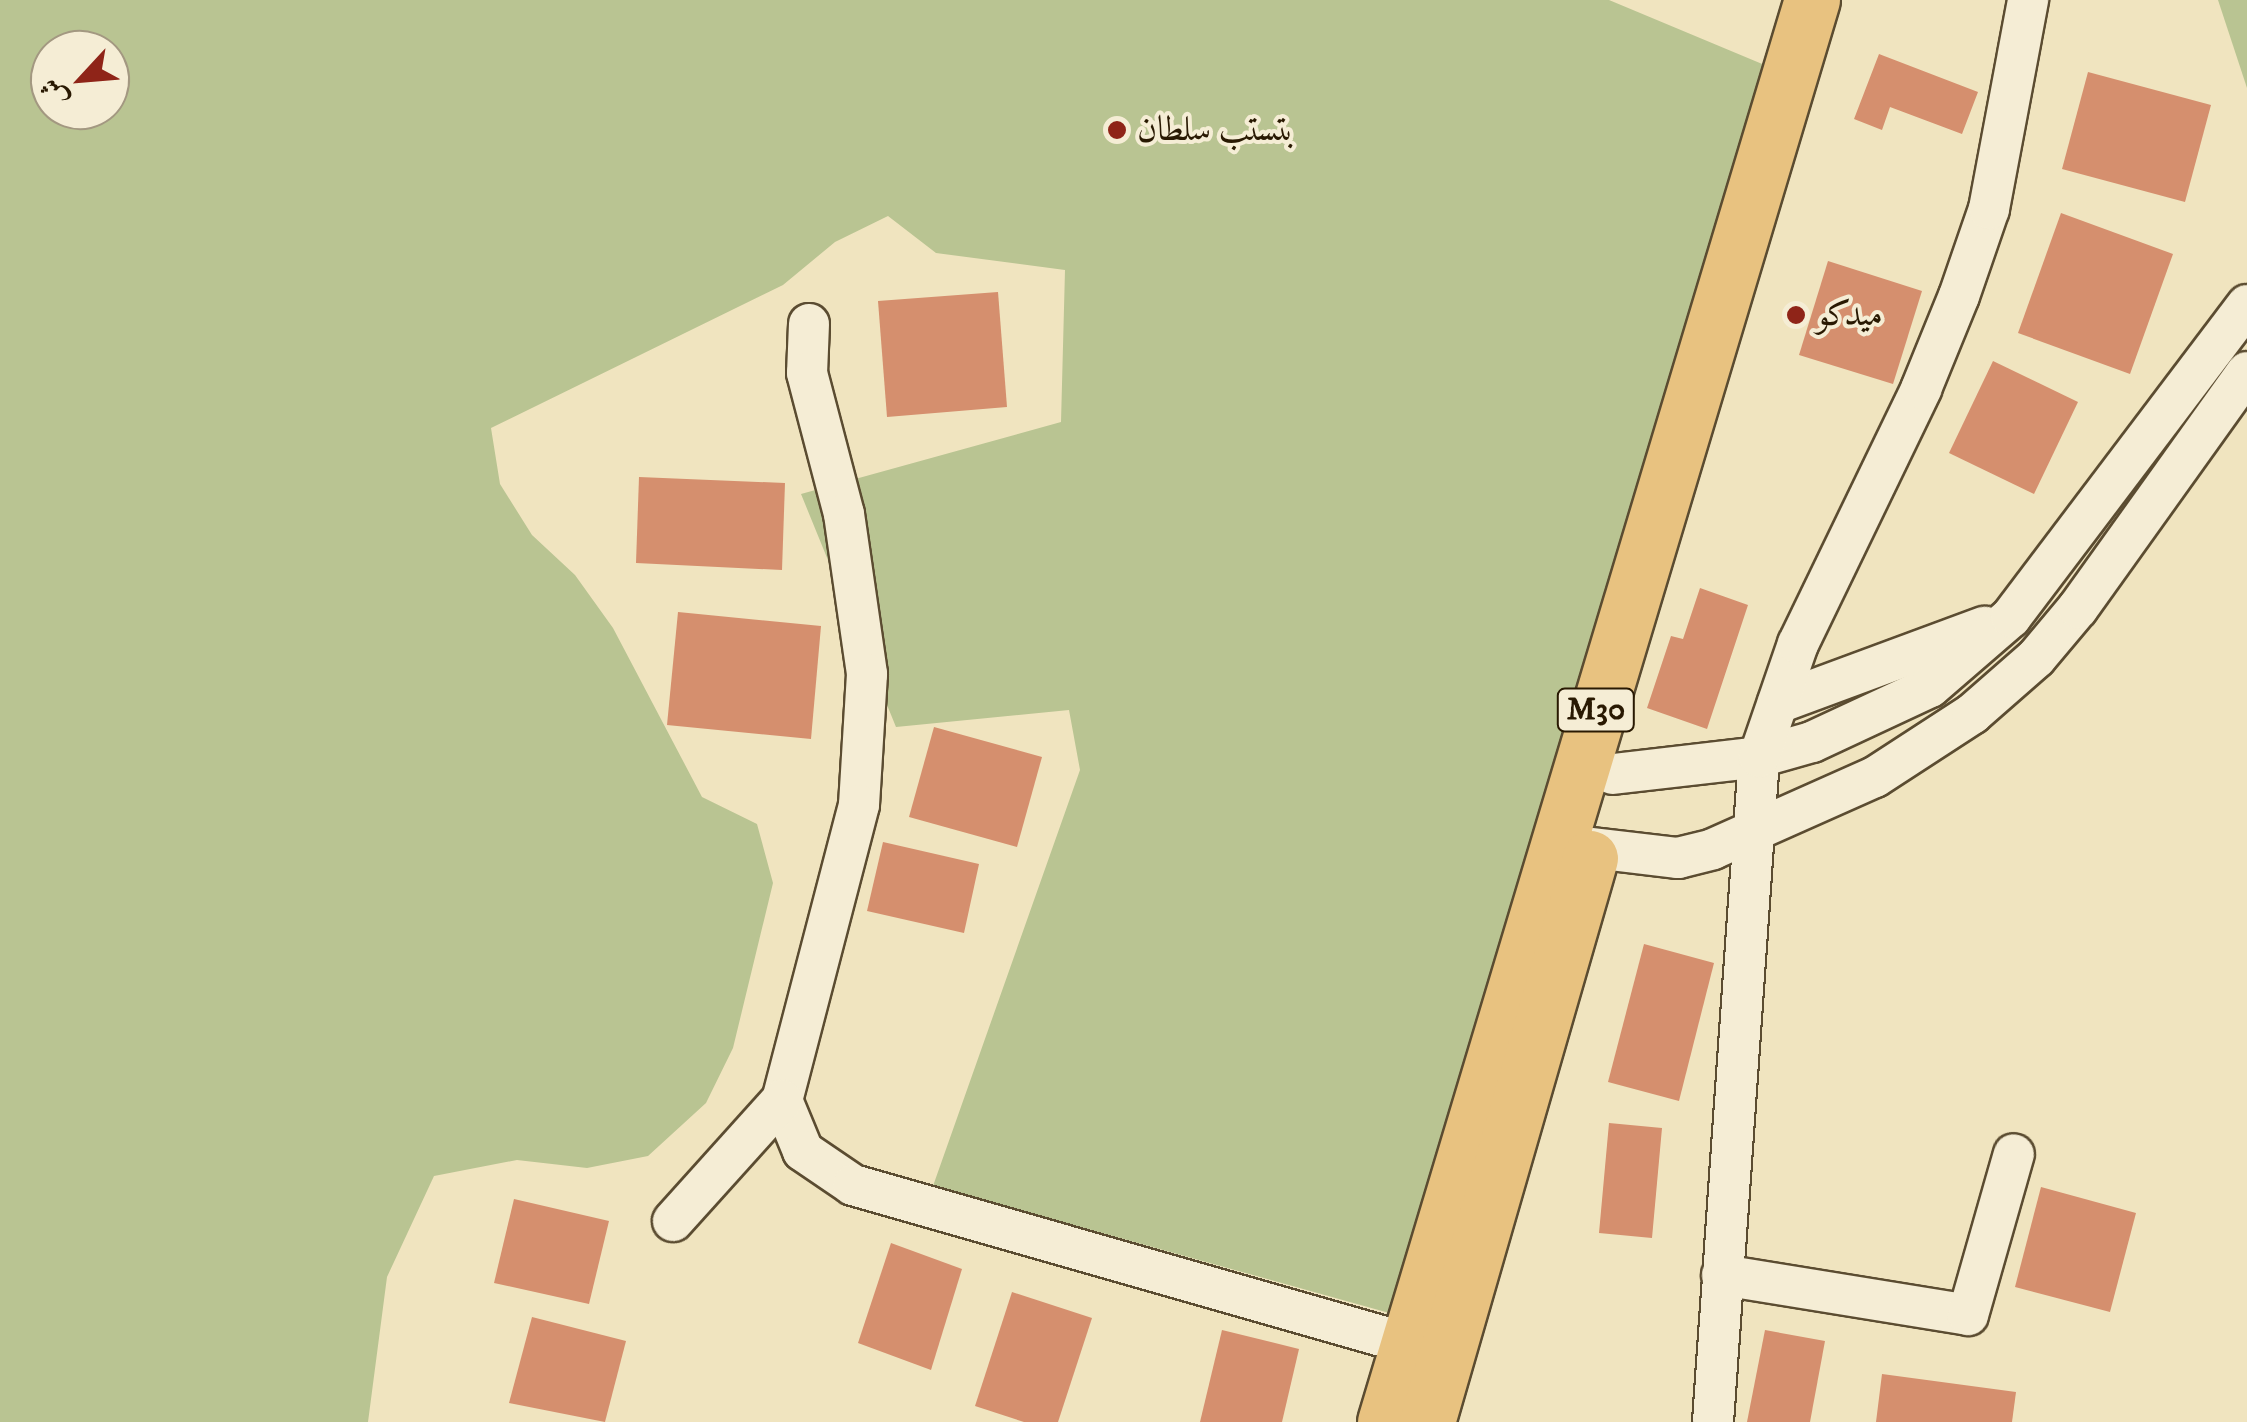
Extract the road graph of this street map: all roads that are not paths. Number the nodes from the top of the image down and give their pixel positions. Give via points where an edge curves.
1 (1812, 0) edge
2 (1851, 0) edge
3 (2028, 0) edge
4 (2247, 305) edge
5 (809, 324) dead end
6 (2247, 372) edge
7 (2011, 617) junction
8 (1778, 703) junction
9 (1759, 757) junction
10 (1613, 774) junction
11 (1754, 834) junction
12 (1593, 848) junction
13 (782, 1100) junction
14 (2014, 1154) dead end
15 (673, 1221) dead end
16 (1722, 1275) junction
17 (1406, 1343) junction
18 (1385, 1422) edge
19 (1427, 1422) edge
20 (1713, 1422) edge

1 - 17 highway, M30
2 - 10 highway, M30
3 - 8 street via 1989,209 1959,296 1798,644
4 - 7 street
5 - 13 street via 807,373 844,514 858,602 867,674 865,749 859,804
6 - 11 street via 2036,658 1972,714 1875,777
7 - 8 street
7 - 9 street via 1930,686 1812,742
8 - 9 street
9 - 10 street
9 - 11 street
10 - 12 highway, M30
11 - 12 street via 1678,858
11 - 16 street
12 - 19 highway, M30
13 - 15 street
13 - 17 street via 802,1151 853,1185
14 - 16 street via 1968,1315
16 - 20 street
17 - 18 highway, M30

